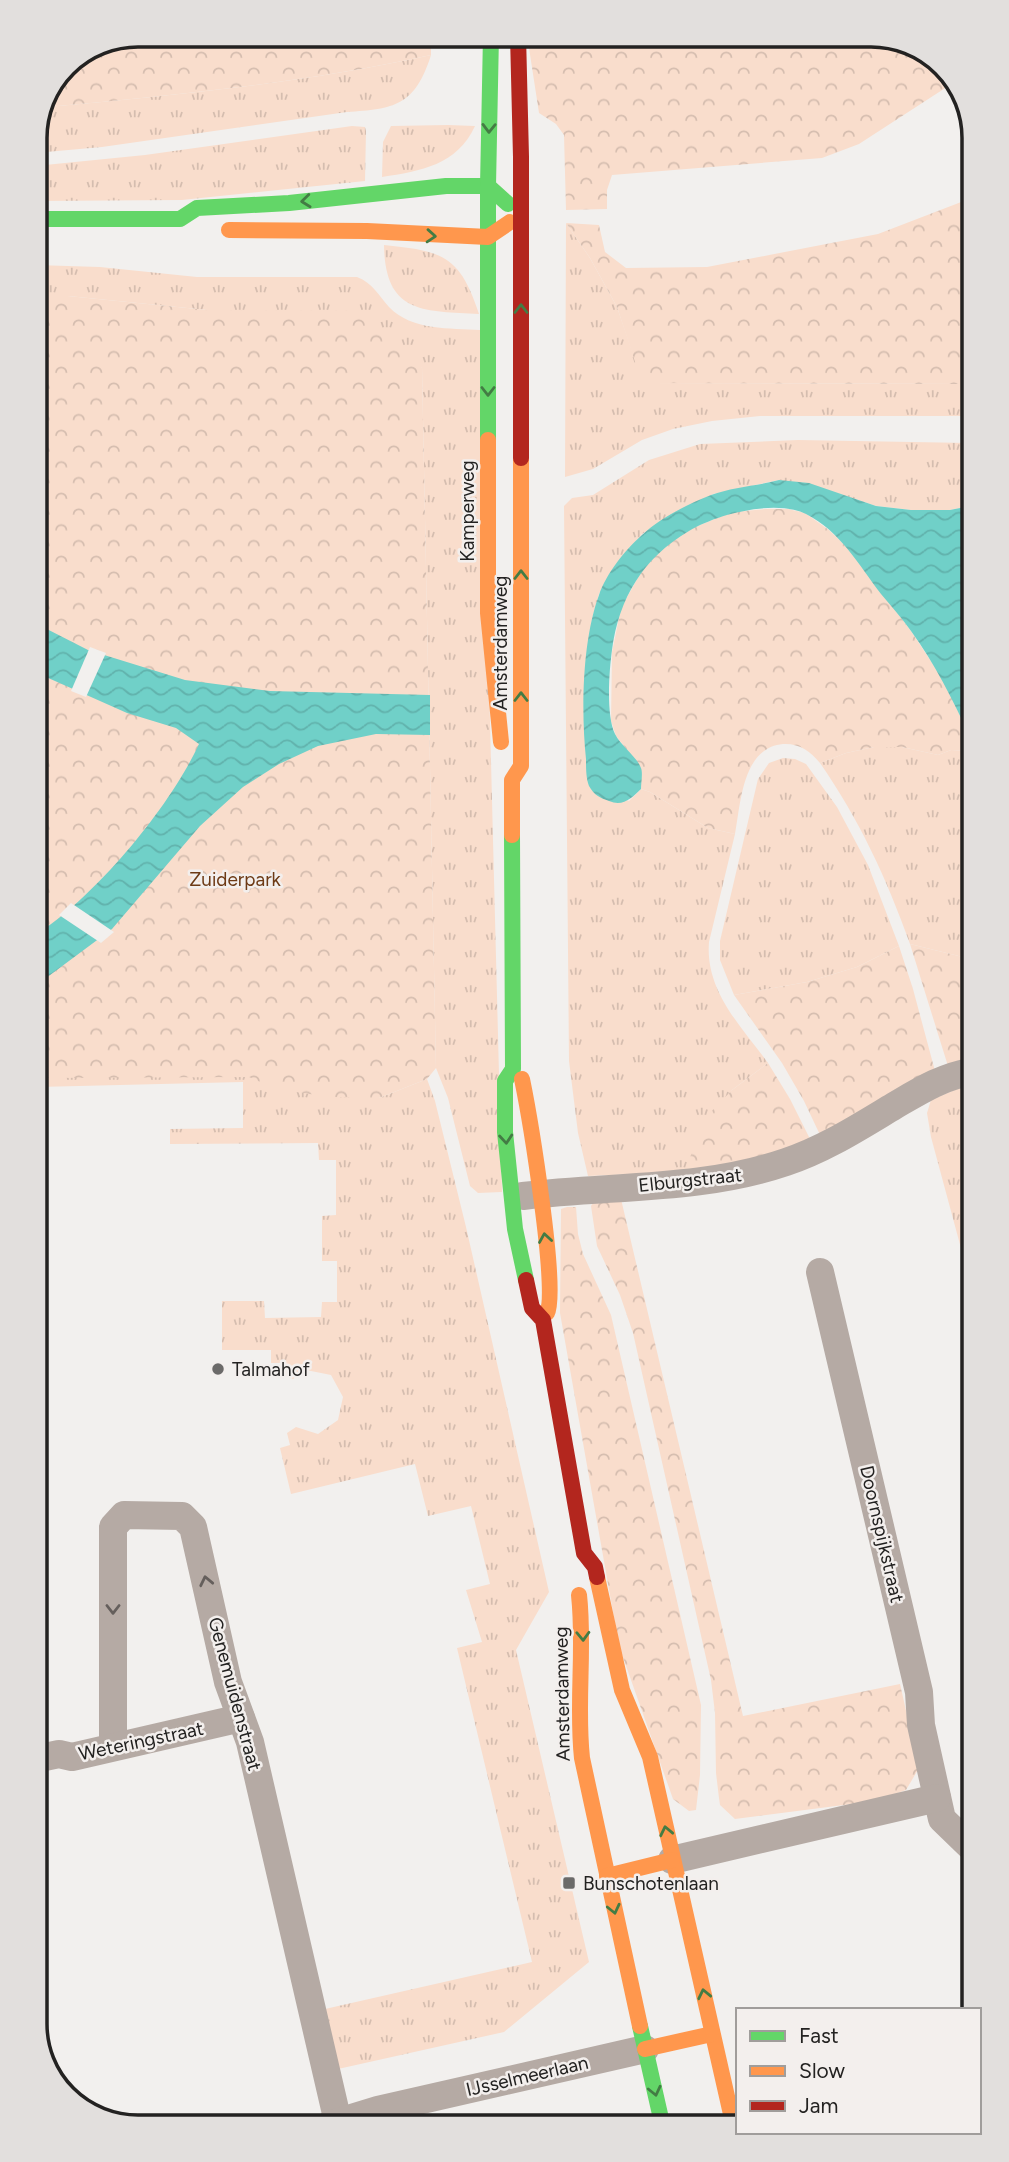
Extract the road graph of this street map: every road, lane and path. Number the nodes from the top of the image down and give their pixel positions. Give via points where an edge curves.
1 (491, 47) edge
2 (518, 47) edge
3 (488, 186) junction
4 (520, 214) junction
5 (47, 219) edge
6 (180, 219) junction
7 (488, 237) junction
8 (512, 780) junction
9 (513, 1069) junction
10 (962, 1074) edge
11 (525, 1196) junction
12 (820, 1272) dead end
13 (543, 1320) junction
14 (584, 1553) junction
15 (241, 1718) junction
16 (113, 1747) junction
17 (47, 1757) edge
18 (937, 1798) junction
19 (962, 1838) edge
20 (672, 1860) junction
21 (607, 1876) junction
22 (712, 2034) junction
23 (645, 2049) junction
24 (331, 2115) edge
25 (361, 2115) edge
26 (660, 2115) edge
27 (731, 2115) edge

1 -> 3 main road, Kamperweg
2 - 4 main road
3 - 4 main road
3 -> 6 main road via 197,208
3 - 7 main road, Kamperweg
4 - 7 main road
8 -> 4 main road, Amsterdamweg via 521,766
5 - 6 main road
6 -> 7 main road via 203,229
7 -> 8 main road, Kamperweg via 488,613 502,761
8 - 9 main road, Amsterdamweg
9 - 11 main road, Amsterdamweg via 523,1080 532,1128
9 -> 11 main road, Amsterdamweg via 505,1081 505,1132
10 - 11 street, Elburgstraat via 945,1078 820,1149 748,1174 675,1185
11 - 13 main road, Amsterdamweg via 521,1264 532,1308
13 -> 11 main road, Amsterdamweg via 551,1306 548,1261
12 - 18 street, Doornspijkstraat via 919,1692 921,1725
13 - 14 main road, Amsterdamweg
20 -> 14 main road, Amsterdamweg via 650,1757 622,1690 595,1567
14 -> 21 main road, Amsterdamweg via 577,1575 583,1630 581,1749
15 - 16 street, Weteringstraat
15 -> 16 street, Genemuidenstraat via 228,1682 193,1527 181,1516 124,1515 113,1527
15 - 24 street, Genemuidenstraat
16 - 17 street, Weteringstraat via 72,1757
18 - 19 street via 942,1819
18 - 20 street
20 - 21 main road
22 -> 20 main road, Amsterdamweg
21 -> 23 main road, Amsterdamweg
22 - 23 main road
22 - 27 main road, Amsterdamweg
23 - 25 street, IJsselmeerlaan
23 -> 26 main road, Amsterdamweg

